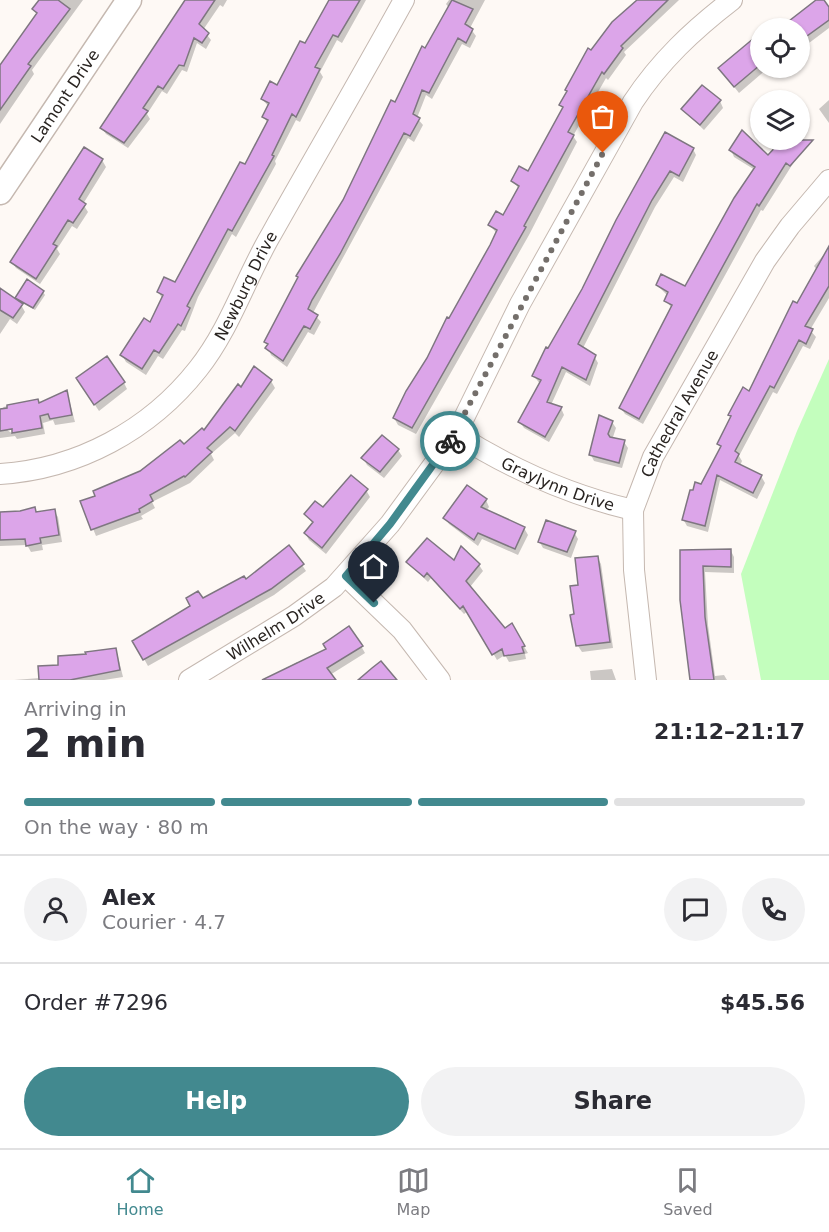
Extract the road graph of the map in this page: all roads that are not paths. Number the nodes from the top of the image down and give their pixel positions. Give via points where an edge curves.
1 (129, 0) edge
2 (404, 0) edge
3 (732, 0) edge
4 (829, 180) edge
5 (0, 192) edge
6 (456, 434) junction
7 (0, 474) edge
8 (633, 510) junction
9 (346, 576) junction
10 (189, 680) edge
11 (440, 680) edge
12 (646, 680) edge

1 - 5 street, Lamont Drive
2 - 7 street, Newburg Drive via 199,368 131,432 79,458
3 - 6 street, Wilhelm Drive via 664,60 620,122 520,304
4 - 8 street, Cathedral Avenue via 765,261 652,457
6 - 8 street, Graylynn Drive via 491,456 573,494
6 - 9 street, Wilhelm Drive
8 - 12 street, Cathedral Avenue via 634,570
9 - 10 street, Wilhelm Drive via 294,616
9 - 11 street via 402,630

